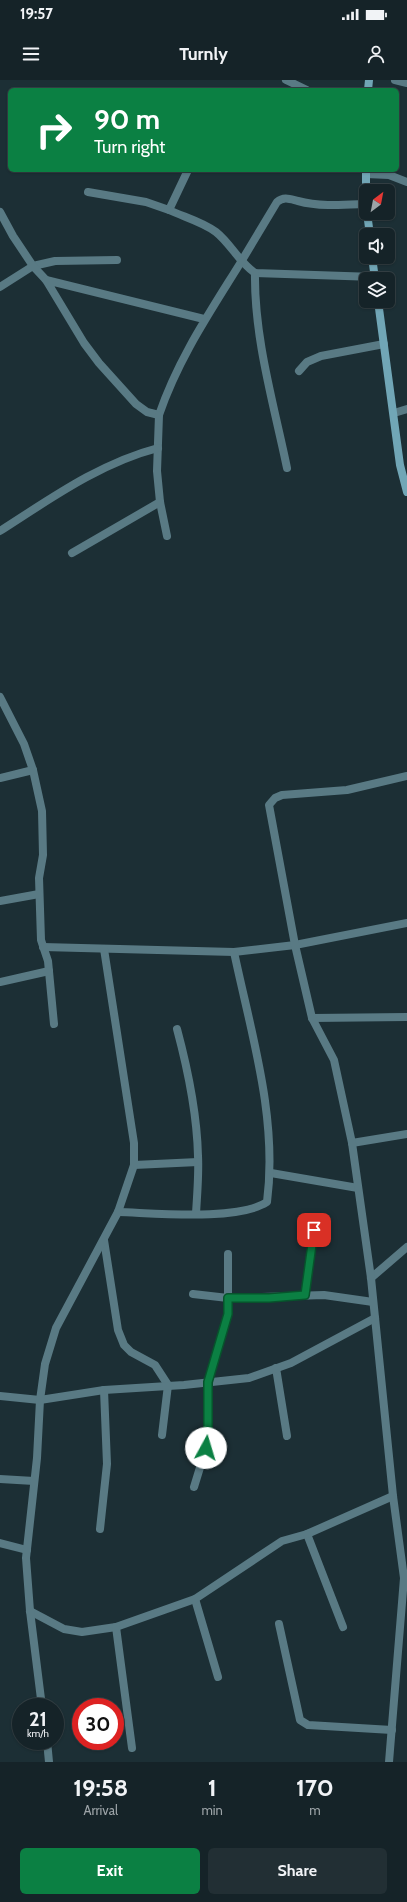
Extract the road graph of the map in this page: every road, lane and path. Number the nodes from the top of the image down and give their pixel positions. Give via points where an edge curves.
1 (286, 80) edge
2 (395, 80) edge
3 (407, 83) edge
4 (303, 88) edge
5 (187, 172) edge
6 (366, 172) edge
7 (407, 182) edge
8 (366, 184) edge
9 (88, 192) dead end
10 (359, 204) edge
11 (168, 210) junction
12 (0, 212) edge
13 (118, 260) dead end
14 (241, 262) junction
15 (33, 266) junction
16 (254, 272) junction
17 (359, 277) edge
18 (46, 280) junction
19 (0, 287) edge
20 (379, 308) edge
21 (204, 319) junction
22 (384, 344) junction
23 (299, 372) dead end
24 (407, 409) edge
25 (394, 413) junction
26 (159, 415) junction
27 (158, 448) junction
28 (286, 468) dead end
29 (407, 492) edge
30 (160, 502) junction
31 (0, 531) edge
32 (167, 536) dead end
33 (72, 553) dead end
34 (0, 697) edge
35 (33, 770) junction
36 (407, 776) edge
37 (0, 778) edge
38 (39, 894) junction
39 (0, 901) edge
40 (407, 923) edge
41 (295, 945) junction
42 (43, 947) junction
43 (104, 949) junction
44 (234, 952) junction
45 (49, 971) junction
46 (0, 982) edge
47 (407, 1017) edge
48 (312, 1018) junction
49 (54, 1024) dead end
50 (177, 1029) dead end
51 (407, 1134) edge
52 (352, 1143) junction
53 (198, 1162) junction
54 (134, 1164) junction
55 (271, 1173) junction
56 (358, 1188) junction
57 (118, 1212) junction
58 (196, 1214) junction
59 (314, 1230) dead end
60 (104, 1240) junction
61 (407, 1247) edge
62 (228, 1254) dead end
63 (371, 1278) junction
64 (193, 1294) dead end
65 (305, 1295) junction
66 (228, 1298) junction
67 (373, 1302) junction
68 (375, 1318) junction
69 (276, 1368) junction
70 (208, 1382) junction
71 (168, 1385) junction
72 (104, 1390) junction
73 (0, 1396) edge
74 (40, 1400) junction
75 (162, 1435) dead end
76 (287, 1436) dead end
77 (0, 1479) edge
78 (34, 1481) junction
79 (194, 1488) dead end
80 (393, 1496) junction
81 (100, 1529) dead end
82 (307, 1534) junction
83 (0, 1543) edge
84 (26, 1550) junction
85 (195, 1599) junction
86 (30, 1611) junction
87 (279, 1624) dead end
88 (116, 1627) junction
89 (343, 1627) dead end
90 (218, 1677) dead end
91 (41, 1698) edge
92 (392, 1730) junction
93 (132, 1748) dead end
94 (48, 1750) edge
95 (49, 1762) edge
96 (389, 1762) edge

1 - 4 street
2 - 3 street
5 - 11 street
6 - 7 street via 389,175
6 - 8 main road
9 - 11 street via 146,202
10 - 14 street via 328,206 281,199
11 - 14 street via 217,233
12 - 15 street
13 - 15 street via 55,261
14 - 16 street
14 - 21 street
15 - 18 street
15 - 19 street
16 - 17 street
16 - 28 street via 254,295 262,346
18 - 21 street
18 - 26 street via 99,363 136,404 147,412
20 - 22 main road
21 - 26 street via 185,354
22 - 23 street via 321,356 307,362
22 - 25 main road
24 - 25 street
25 - 29 main road via 400,465
26 - 27 street
27 - 30 street
27 - 31 street via 139,452 97,470
30 - 32 street
30 - 33 street
34 - 35 street via 24,744
35 - 37 street
35 - 38 street via 42,811 43,855
36 - 41 street via 346,790 282,795 275,798 270,805
38 - 39 street
38 - 42 street
40 - 41 street
41 - 44 street
41 - 48 street
42 - 43 street
42 - 45 street
43 - 44 street
43 - 54 street via 134,1143
44 - 55 street via 262,1079
45 - 46 street
45 - 49 street
47 - 48 street
48 - 52 street via 334,1060
50 - 53 street via 187,1068 197,1133
51 - 52 street
52 - 56 street
53 - 54 street
53 - 58 street
54 - 57 street
55 - 56 street
55 - 58 street via 267,1202 259,1207 246,1211
56 - 63 street
57 - 58 street
57 - 60 street
59 - 65 street
60 - 71 street via 118,1330 124,1345 131,1352 156,1365
60 - 74 street via 56,1328 45,1364
61 - 63 street
62 - 66 street
63 - 67 street
64 - 66 street
65 - 66 street
65 - 67 street
66 - 70 street via 228,1314
67 - 68 street
68 - 69 street via 291,1363
68 - 80 street
69 - 70 street via 249,1378
69 - 76 street
70 - 71 street
70 - 79 street via 208,1434
71 - 72 street
71 - 75 street
72 - 74 street
72 - 81 street via 107,1464
73 - 74 street
74 - 78 street
77 - 78 street
78 - 84 street
80 - 82 street
80 - 92 street via 404,1578
82 - 85 street via 282,1541 268,1549
82 - 89 street
83 - 84 street
84 - 86 street
85 - 88 street
85 - 90 street
86 - 88 street via 64,1629 82,1632
86 - 91 street
87 - 92 street via 300,1720 308,1725
88 - 93 street
92 - 96 street
94 - 95 street

